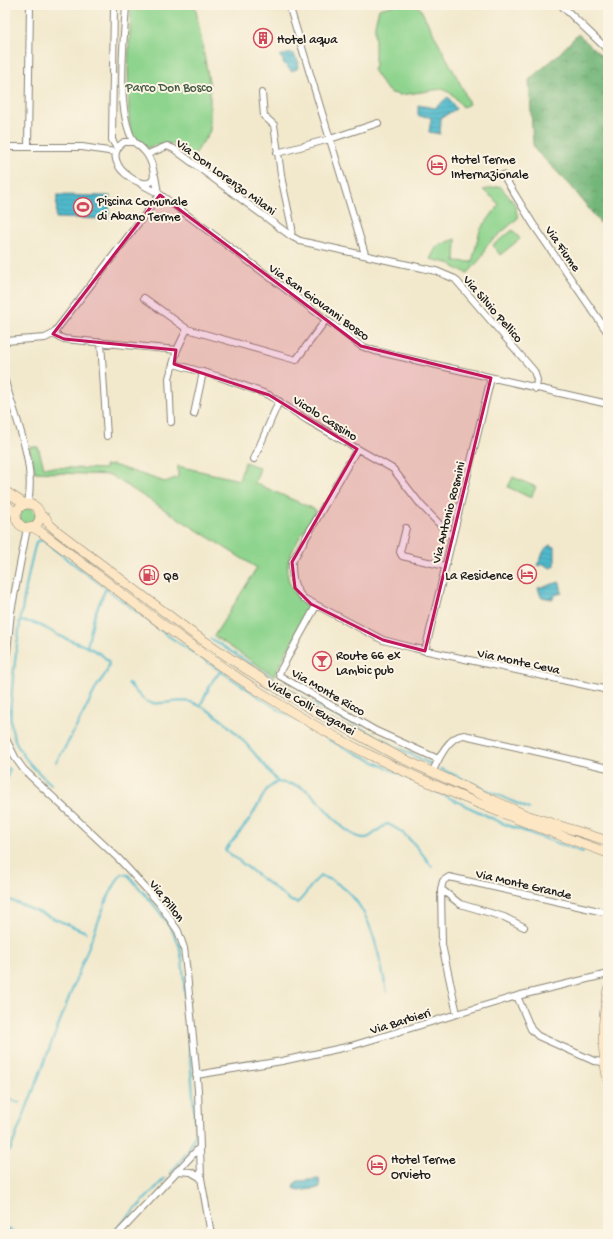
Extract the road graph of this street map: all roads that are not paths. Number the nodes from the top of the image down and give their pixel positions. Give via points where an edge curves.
1 (30, 5) edge
2 (114, 5) edge
3 (126, 5) edge
4 (289, 5) edge
5 (561, 5) edge
6 (608, 50) edge
7 (262, 93) dead end
8 (378, 123) dead end
9 (330, 139) junction
10 (134, 142) junction
11 (28, 146) junction
12 (5, 147) edge
13 (116, 150) junction
14 (148, 154) junction
15 (277, 154) junction
16 (154, 172) junction
17 (503, 175) dead end
18 (140, 184) junction
19 (159, 194) junction
20 (290, 236) junction
21 (365, 254) junction
22 (144, 298) dead end
23 (325, 321) junction
24 (187, 329) junction
25 (608, 333) edge
26 (53, 334) junction
27 (5, 341) edge
28 (101, 342) junction
29 (177, 350) junction
30 (174, 364) junction
31 (203, 372) junction
32 (491, 378) junction
33 (5, 381) edge
34 (536, 389) junction
35 (279, 400) junction
36 (608, 404) edge
37 (194, 414) dead end
38 (171, 422) dead end
39 (107, 436) dead end
40 (357, 449) junction
41 (254, 459) dead end
42 (5, 491) edge
43 (5, 503) edge
44 (26, 503) junction
45 (16, 514) junction
46 (41, 516) junction
47 (30, 528) junction
48 (406, 528) dead end
49 (452, 535) junction
50 (445, 566) junction
51 (316, 606) junction
52 (425, 651) junction
53 (5, 672) edge
54 (608, 690) edge
55 (5, 737) edge
56 (438, 760) junction
57 (608, 768) edge
58 (432, 772) junction
59 (608, 841) edge
60 (608, 853) edge
61 (441, 889) junction
62 (608, 913) edge
63 (524, 927) dead end
64 (608, 974) edge
65 (608, 989) edge
66 (517, 996) junction
67 (457, 1014) junction
68 (605, 1032) edge
69 (604, 1062) junction
70 (196, 1075) junction
71 (608, 1081) edge
72 (200, 1148) junction
73 (177, 1171) junction
74 (201, 1178) junction
75 (118, 1234) edge
76 (211, 1234) edge

1 - 11 street
2 - 13 street, Via San Giovanni Bosco via 111,117 112,140
3 - 10 street via 124,118
4 - 9 street
5 - 6 street
7 - 15 street, Via Don Lorenzo Milani via 264,116 274,125
8 - 9 street
9 - 15 street
9 - 21 street
10 - 13 street via 124,142
10 - 14 street
11 - 12 street
11 - 13 street
13 - 18 street, Via San Giovanni Bosco via 118,165
14 - 16 street
14 - 20 street, Via Don Lorenzo Milani via 167,146 174,149
15 - 20 street, Via Don Lorenzo Milani via 292,228
16 - 18 street via 149,183
16 - 19 street
17 - 25 street, Via Fiume via 533,224
18 - 19 street, Via San Giovanni Bosco
19 - 23 street, Via San Giovanni Bosco
19 - 26 street
20 - 21 street, Via Don Lorenzo Milani via 313,245 358,255
21 - 34 street, Via Silvio Pellico via 436,271 455,279 534,371
22 - 24 street
23 - 24 street via 296,360
23 - 32 street, Via San Giovanni Bosco via 361,346 375,351
24 - 29 street
26 - 27 street via 45,338
26 - 28 street via 64,339
28 - 29 street
28 - 39 street
29 - 30 street
30 - 31 street, Vicolo Cassino
30 - 38 street via 169,378
31 - 35 street, Vicolo Cassino via 258,390
31 - 37 street
32 - 34 street, Via San Giovanni Bosco
32 - 49 street, Via Antonio Rosmini
33 - 44 street via 27,461 30,488
34 - 36 street, Via San Giovanni Bosco
35 - 40 street, Vicolo Cassino via 307,420
35 - 41 street
40 - 49 street, Vicolo Cassino via 393,469 421,505
40 - 51 street, Via Monte Ceva via 292,562 295,588 303,598
42 - 44 main road, Viale Colli Euganei
43 - 45 main road, Viale Colli Euganei
44 - 45 main road via 19,507
44 - 46 main road, Viale Colli Euganei via 35,505
45 - 47 main road, Viale Colli Euganei via 18,522
46 - 47 main road via 38,523
46 - 58 main road, Viale Colli Euganei via 191,632 246,670 322,715
47 - 53 street via 20,560 11,612
47 - 60 main road, Viale Colli Euganei via 41,532 240,679 370,755 523,823
48 - 50 street via 400,552 402,556
49 - 50 street, Via Antonio Rosmini
50 - 52 street, Via Antonio Rosmini
51 - 52 street, Via Monte Ceva via 383,640
51 - 56 street, Via Monte Ricco via 279,673 280,676 376,732
52 - 54 street, Via Monte Ceva
55 - 70 street, Via Pillon via 24,770 119,859 159,903 178,931 184,948
56 - 57 street via 452,741 459,735 464,735
56 - 58 street
58 - 59 main road, Viale Colli Euganei via 526,815
61 - 62 street, Via Monte Grande via 443,881 448,877
61 - 63 street via 460,904 504,917
61 - 67 street via 442,945
64 - 66 street, Via Barbieri
65 - 68 main road
66 - 67 street, Via Barbieri
66 - 69 street via 531,1029 538,1036 594,1061
67 - 70 street, Via Barbieri via 351,1046 282,1061
68 - 69 main road
69 - 71 main road
70 - 72 street, Via Pillon
72 - 73 street
72 - 74 street, Via Pillon
73 - 74 street via 191,1172
73 - 75 street
74 - 76 street, Via Pillon

